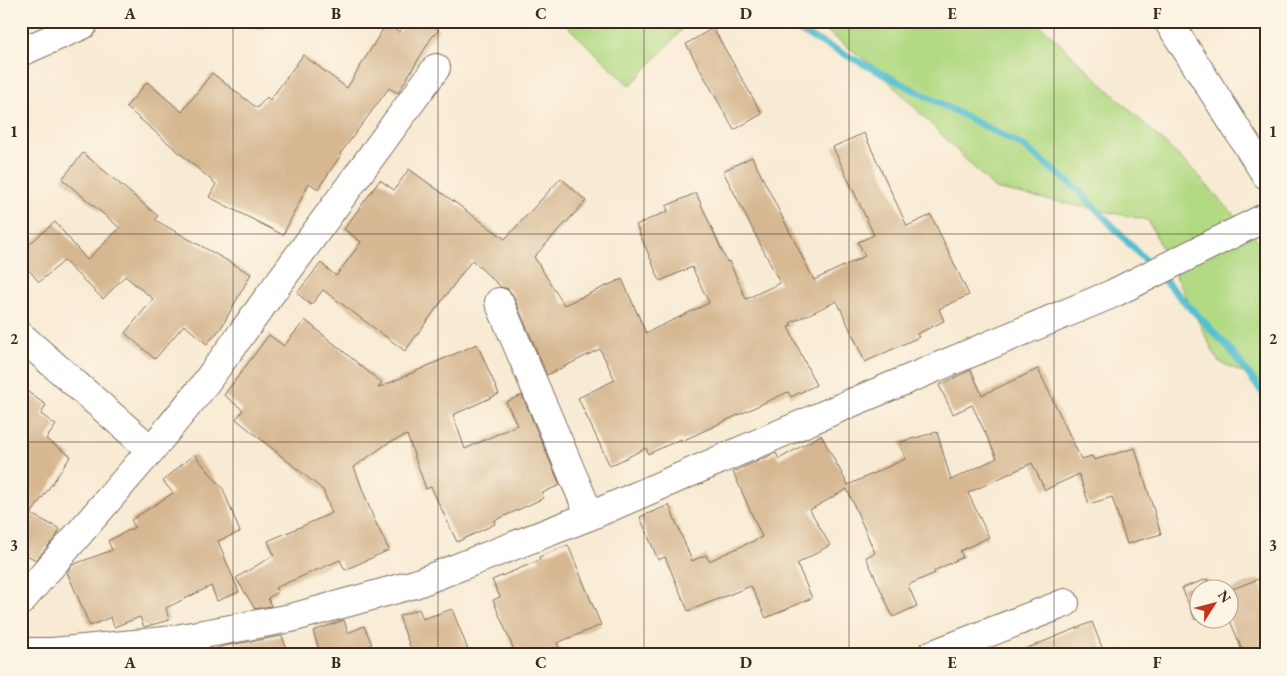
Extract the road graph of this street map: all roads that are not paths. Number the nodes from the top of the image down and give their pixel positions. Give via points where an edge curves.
1 (1168, 21) edge
2 (82, 25) dead end
3 (21, 52) edge
4 (436, 68) dead end
5 (1266, 176) edge
6 (1266, 217) edge
7 (499, 302) dead end
8 (21, 336) edge
9 (150, 450) junction
10 (590, 516) junction
11 (21, 601) edge
12 (1065, 603) dead end
13 (21, 652) edge
14 (931, 655) edge

1 - 5 street
2 - 3 street
4 - 9 street via 207,380
6 - 10 street via 1112,294
7 - 10 street
8 - 9 street
9 - 11 street
10 - 13 street via 415,584 291,618 165,641
12 - 14 street

